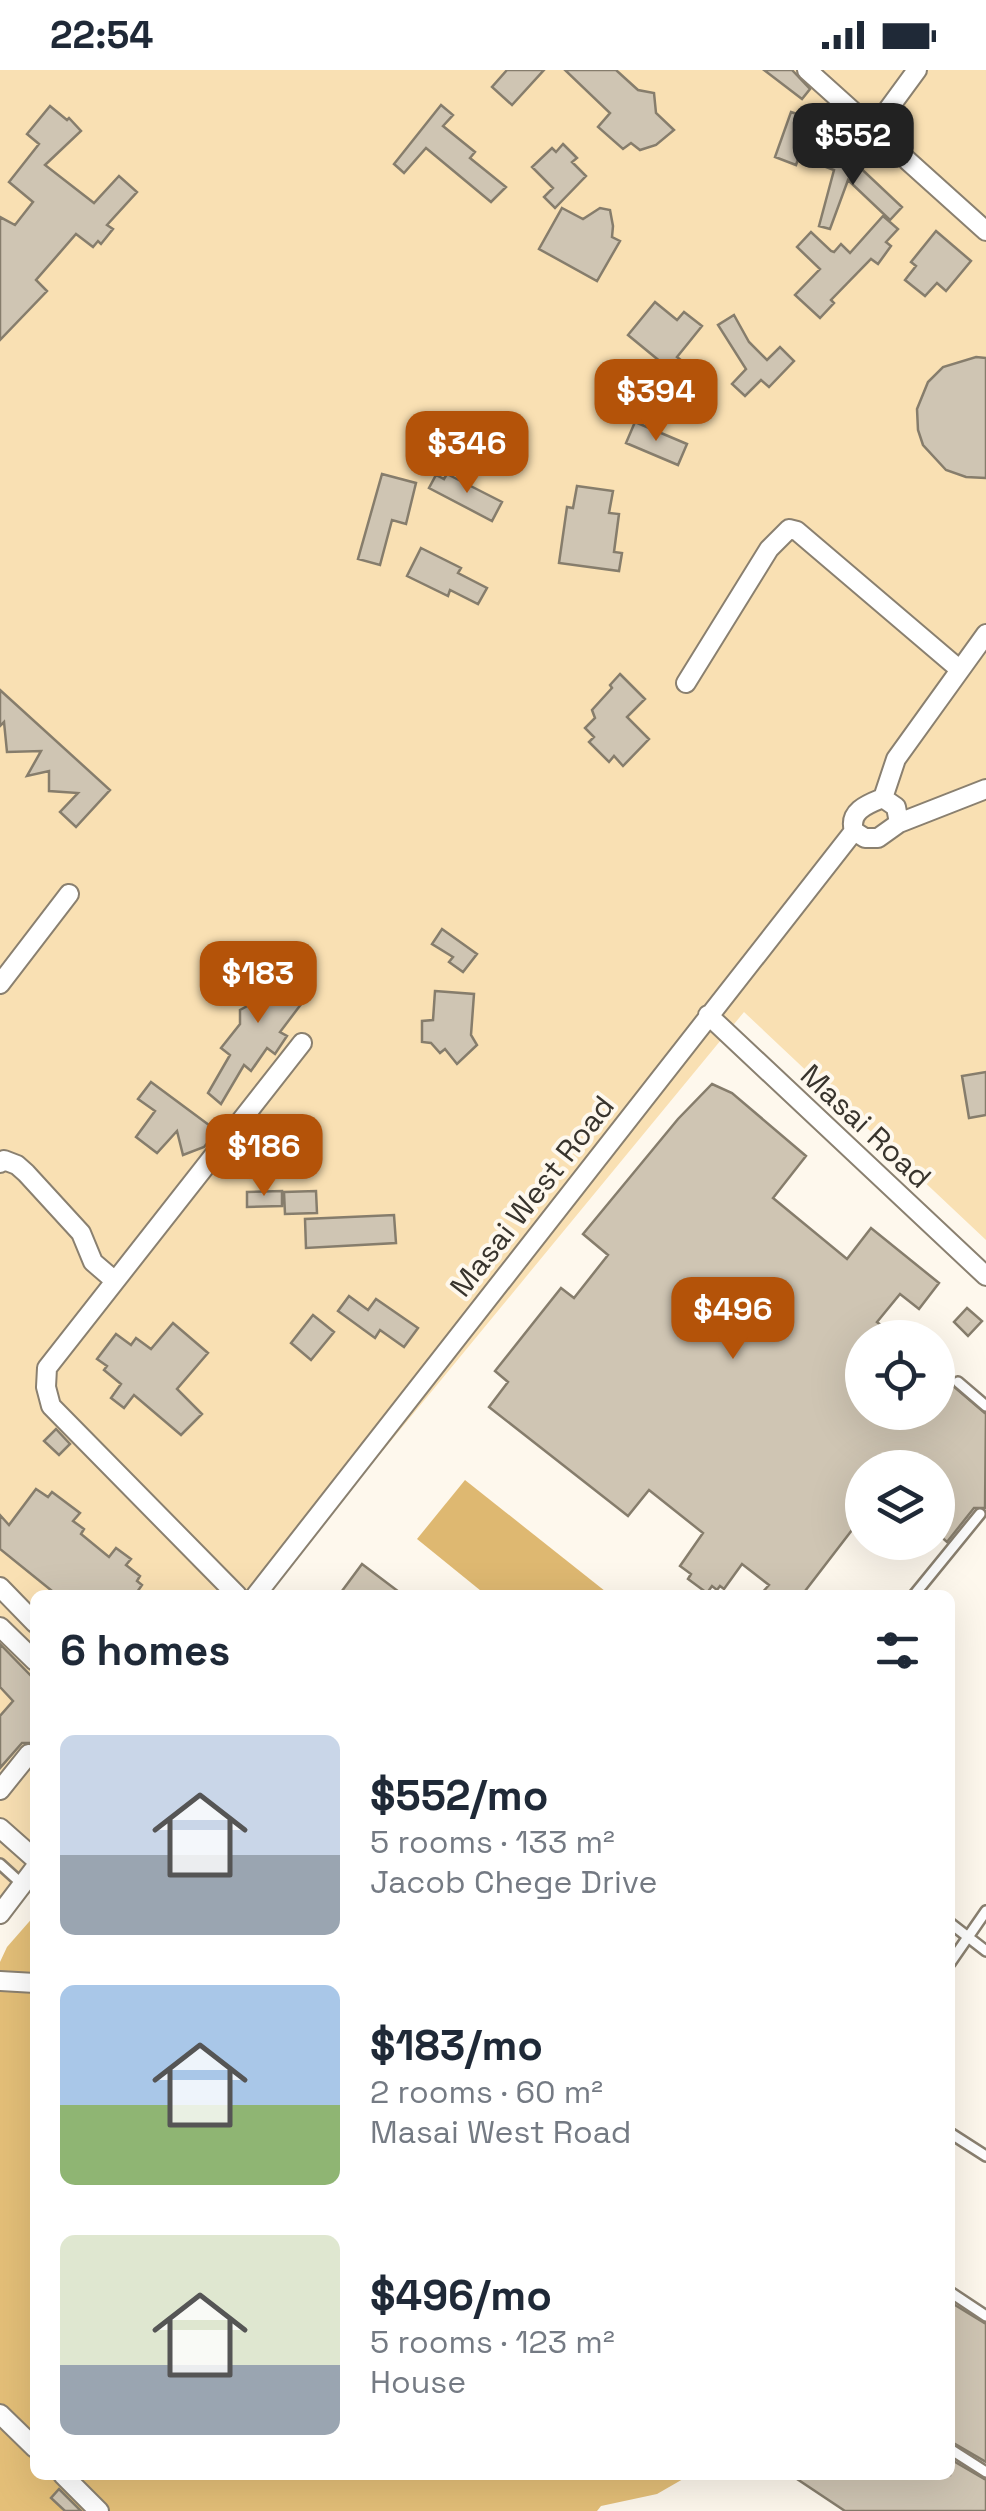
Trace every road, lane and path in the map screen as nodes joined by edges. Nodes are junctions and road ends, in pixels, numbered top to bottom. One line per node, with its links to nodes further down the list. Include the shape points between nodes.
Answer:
1 (807, 70): 3 (street)
2 (918, 70): 3 (street)
3 (874, 130): 4 (street)
4 (986, 232)
5 (986, 634): 6 (street)
6 (959, 669): 7 (street, via 789,529 769,548); 9 (street, via 896,758)
7 (686, 683)
8 (986, 790): 10 (street)
9 (883, 798): 10 (street, via 896,808); 11 (street, via 856,813)
10 (899, 823): 11 (street, via 878,838)
11 (854, 832): 14 (street, Masai West Road)
12 (69, 894): 13 (street)
13 (0, 984)
14 (708, 1015): 17 (street, Masai Road); 24 (street, Masai West Road)
15 (302, 1043): 18 (street)
16 (0, 1163): 18 (street, via 26,1173)
17 (986, 1276)
18 (115, 1281): 23 (street, via 47,1368 51,1406)
19 (958, 1382): 20 (lane)
20 (986, 1406)
21 (980, 1514): 25 (lane)
22 (0, 1588): 26 (street)
23 (232, 1590)
24 (260, 1590)
25 (918, 1590)
26 (30, 1618)
27 (0, 1627): 28 (street)
28 (30, 1657)
29 (30, 1754): 30 (street)
30 (0, 1790)
31 (0, 1828): 32 (street)
32 (30, 1855)
33 (0, 1864): 35 (lane)
34 (30, 1874): 35 (street)
35 (22, 1884): 37 (street)
36 (986, 1911): 39 (lane)
37 (0, 1914)
38 (955, 1927): 39 (lane)
39 (967, 1936): 40 (lane); 41 (lane)
40 (986, 1950)
41 (955, 1955)
42 (0, 1981): 43 (street)
43 (30, 1982)
44 (955, 2135): 45 (lane)
45 (986, 2156)
46 (955, 2295): 47 (lane)
47 (986, 2316)
48 (0, 2414): 49 (street)
49 (30, 2443)
50 (955, 2451): 51 (lane)
51 (986, 2472)
52 (67, 2480): 53 (street)
53 (100, 2511)

